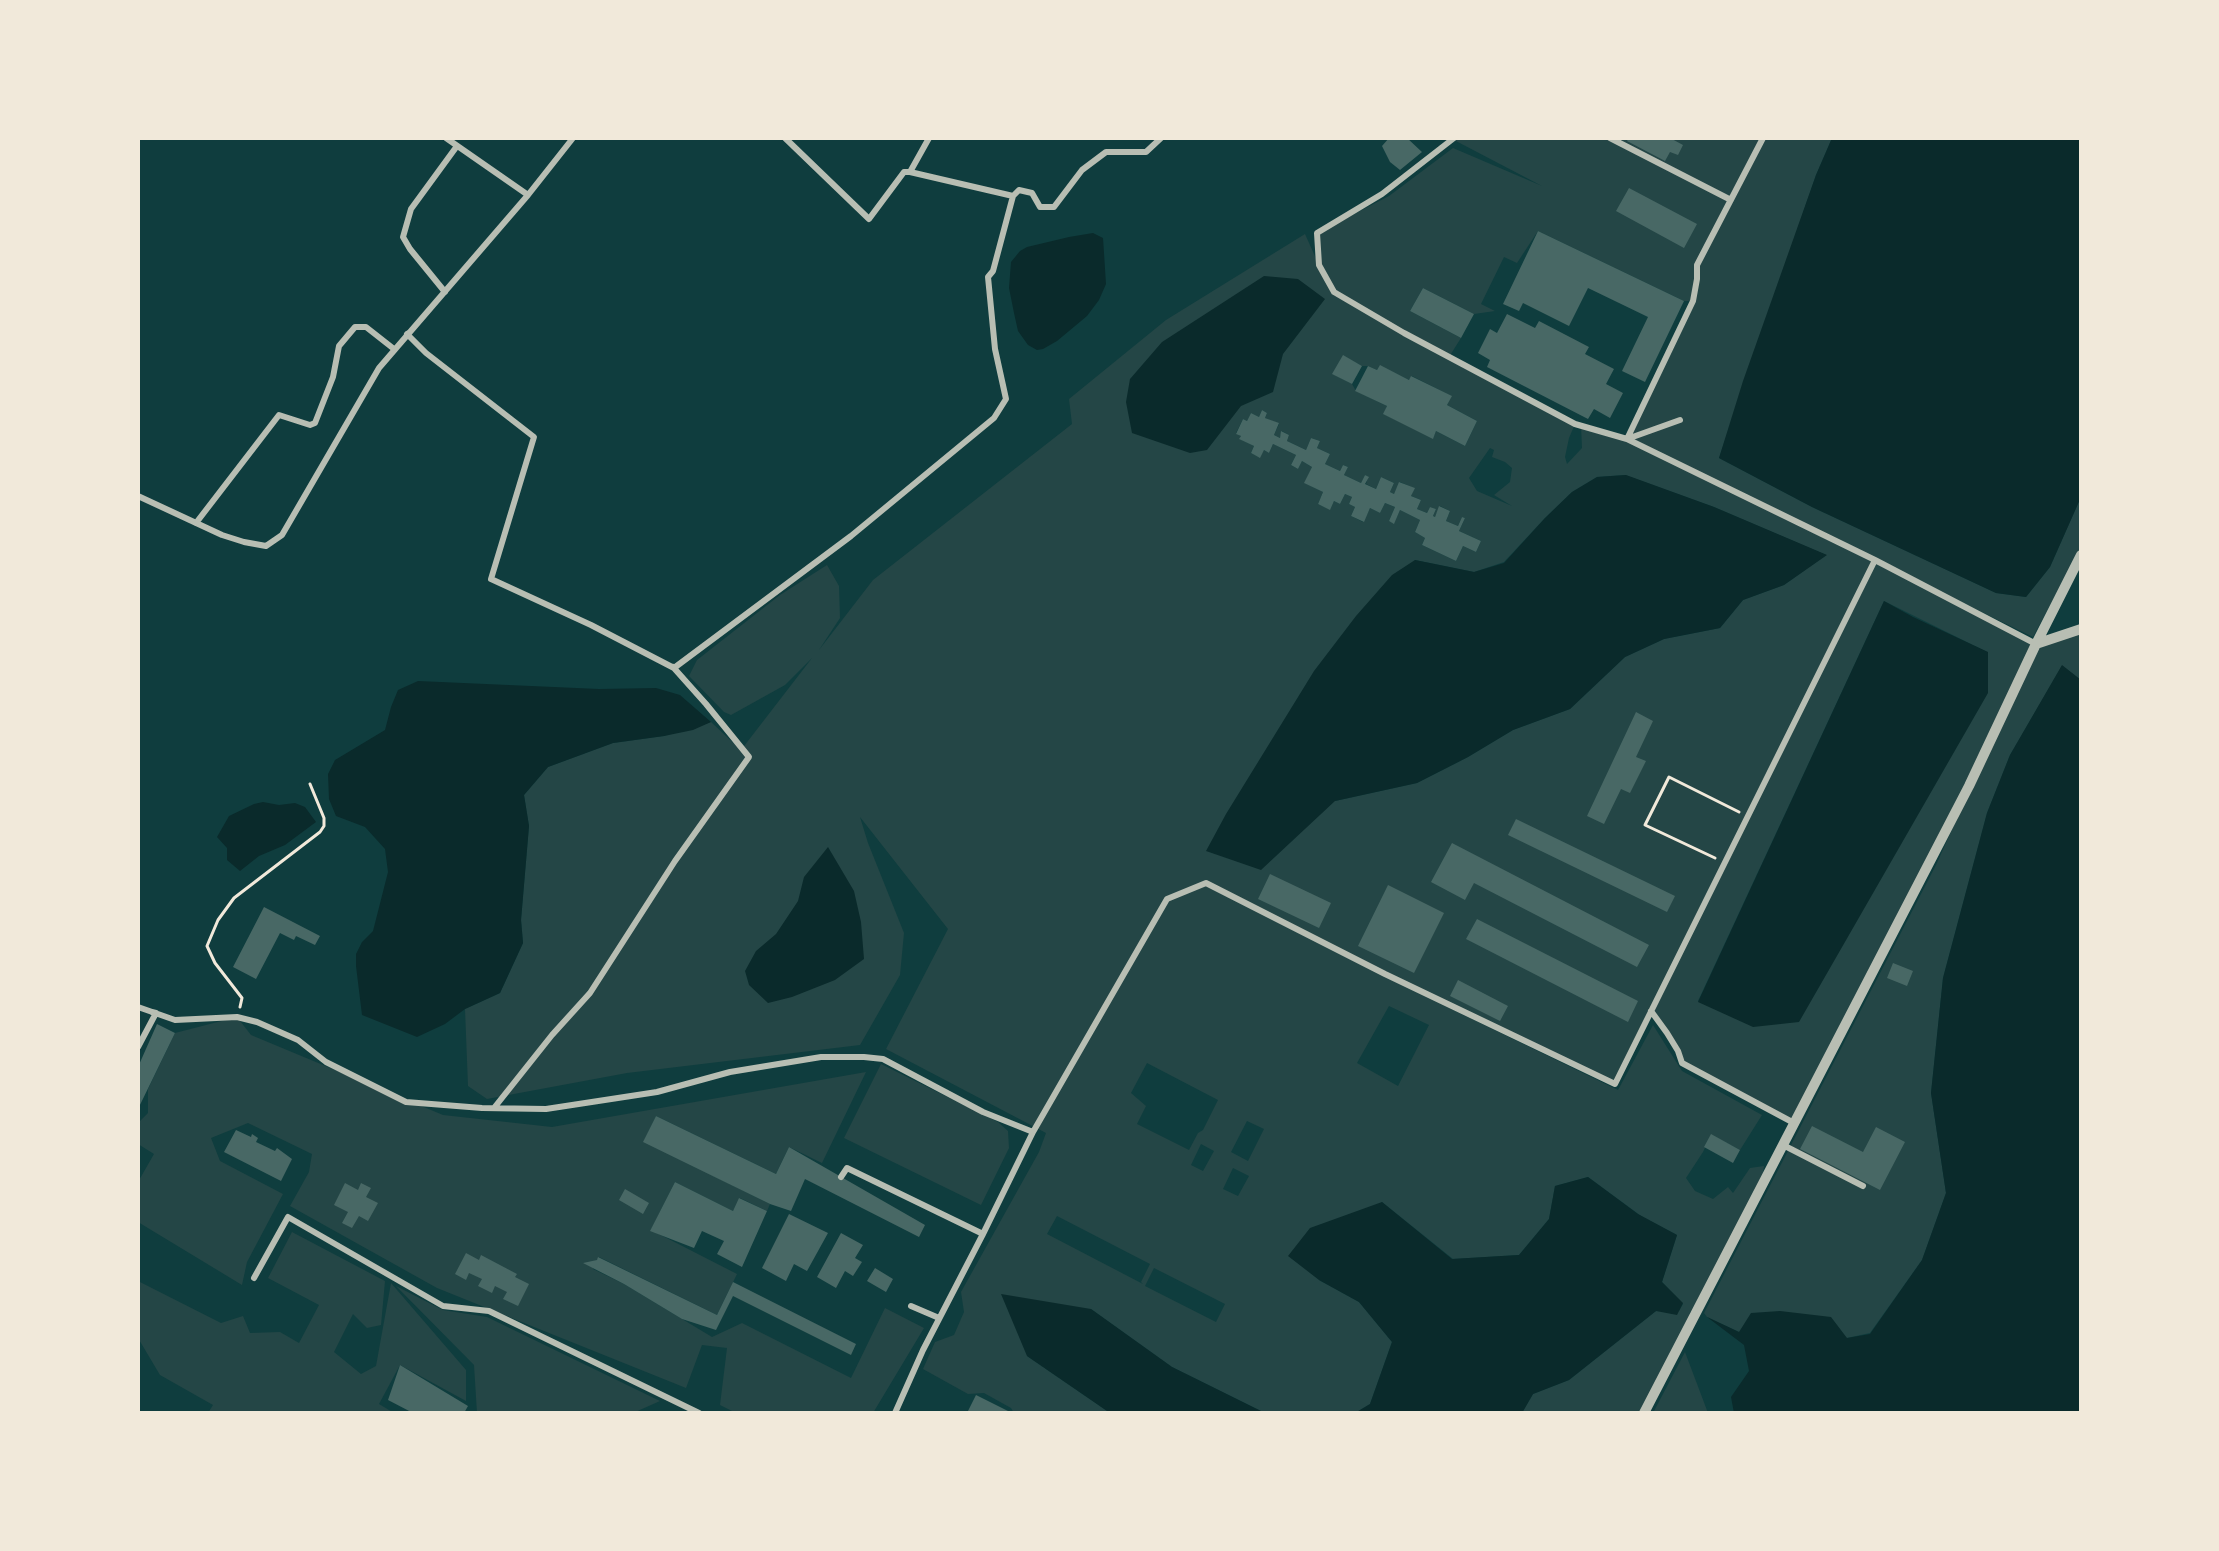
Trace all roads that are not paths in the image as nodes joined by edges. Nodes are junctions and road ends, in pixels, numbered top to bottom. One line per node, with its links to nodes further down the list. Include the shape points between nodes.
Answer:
1 (446, 138): 9 (street)
2 (573, 138): 11 (street)
3 (785, 138): 10 (street, via 868,219 904,172)
4 (928, 138): 10 (street)
5 (1161, 138): 12 (street, via 1146,152 1106,152 1082,170 1054,207 1040,207 1032,193 1019,190)
6 (1454, 138): 18 (street, via 1382,194 1317,233 1319,266 1334,292 1404,333 1575,424)
7 (1610, 138): 13 (street)
8 (1763, 138): 13 (street)
9 (457, 146): 11 (street); 14 (street, via 411,209 403,237)
10 (910, 172): 12 (street)
11 (528, 195): 14 (street)
12 (1013, 196): 25 (street, via 988,278 995,349 1006,399 994,418 851,536)
13 (1731, 200): 18 (street, via 1697,265 1693,301)
14 (445, 292): 15 (street)
15 (407, 334): 16 (street); 25 (street, via 534,436 491,579)
16 (394, 349): 20 (street, via 379,368 282,535 266,546 222,535); 20 (street, via 366,327 355,327 339,346 333,377 315,423 310,425 279,415)
17 (1680, 420): 18 (street)
18 (1627, 439): 22 (street)
19 (138, 496): 20 (street)
20 (196, 523)
21 (2081, 555): 24 (street)
22 (1875, 560): 24 (street); 27 (street)
23 (2081, 629): 24 (street)
24 (2036, 644): 31 (street, via 1968,786)
25 (673, 668): 30 (street, via 748,757 590,993)
26 (138, 1008): 28 (street)
27 (1651, 1011): 31 (street, via 1682,1063); 32 (street, via 1614,1084 1206,884 1167,899)
28 (156, 1013): 29 (street); 30 (street, via 175,1020 237,1017 257,1022 298,1040 326,1062 406,1102)
29 (138, 1047)
30 (494, 1108): 32 (street, via 546,1109 657,1092 730,1072 809,1058 864,1057 883,1059 983,1112)
31 (1794, 1123): 33 (street)
32 (1033, 1131): 36 (street)
33 (1782, 1145): 35 (street); 42 (street)
34 (841, 1177): 36 (street, via 847,1168)
35 (1863, 1186)
36 (983, 1234): 39 (street)
37 (254, 1278): 40 (street, via 288,1217 443,1306 489,1311)
38 (911, 1306): 39 (street)
39 (939, 1318): 41 (street)
40 (699, 1413)
41 (895, 1413)
42 (1644, 1413)

